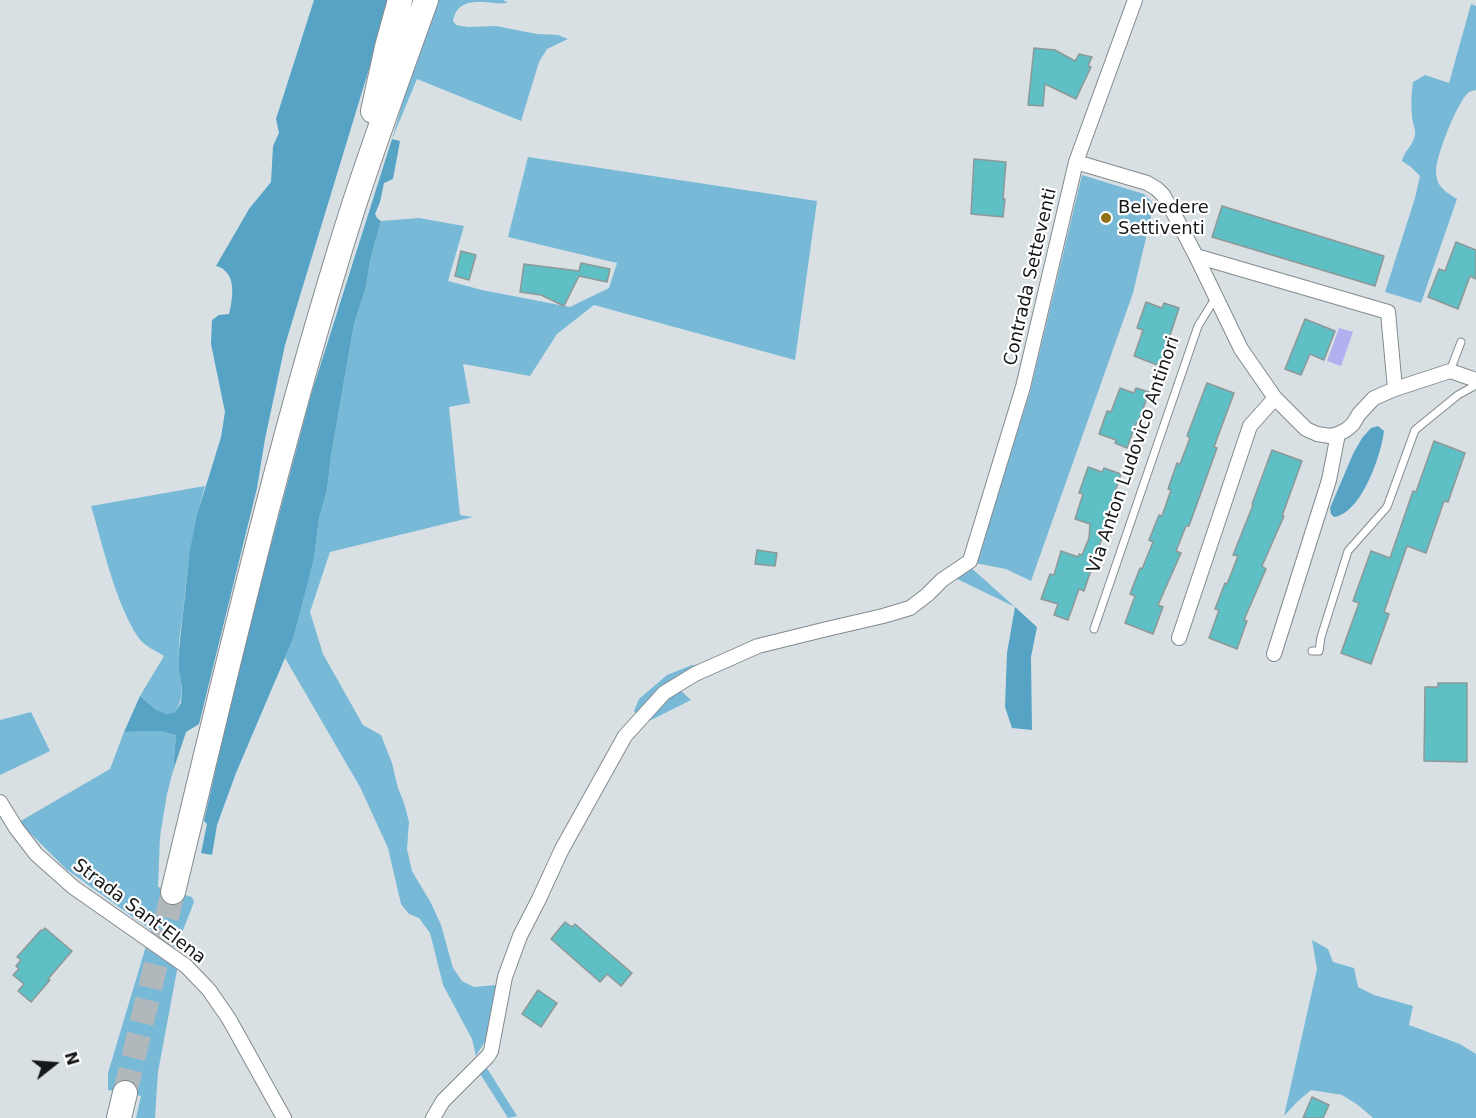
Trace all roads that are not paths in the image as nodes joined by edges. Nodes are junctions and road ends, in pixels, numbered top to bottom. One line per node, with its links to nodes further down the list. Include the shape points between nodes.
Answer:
1 (400, 0): 5 (highway)
2 (426, 0): 5 (highway)
3 (1135, 0): 4 (street, Contrada Setteventi)
4 (1076, 162): 6 (street, via 1157,189); 24 (street, Contrada Setteventi, via 1023,387 970,561 910,608 758,646 664,693 625,736 562,849 505,977 491,1051 443,1101)
5 (352, 212): 20 (highway, via 266,513)
6 (1196, 256): 7 (street); 12 (street, via 1389,312)
7 (1216, 297): 13 (street, via 1240,349); 15 (lane, Via Anton Ludovico Antinori, via 1198,326)
8 (1461, 342): 9 (lane)
9 (1450, 371): 10 (street); 12 (street)
10 (1476, 380)
11 (1476, 385): 17 (lane, via 1415,430 1387,507 1348,551 1319,651)
12 (1395, 389): 14 (street, via 1374,398 1353,424)
13 (1275, 398): 14 (street, via 1306,429 1317,434); 16 (street, via 1250,426)
14 (1338, 434): 18 (street, via 1329,480)
15 (1094, 629)
16 (1179, 638)
17 (1312, 651)
18 (1274, 654)
19 (0, 802): 23 (street, Strada Sant'Elena, via 36,854 73,887 186,966 209,990)
20 (173, 892)
21 (125, 1093): 22 (highway)
22 (119, 1118)
23 (284, 1118)
24 (433, 1118)

